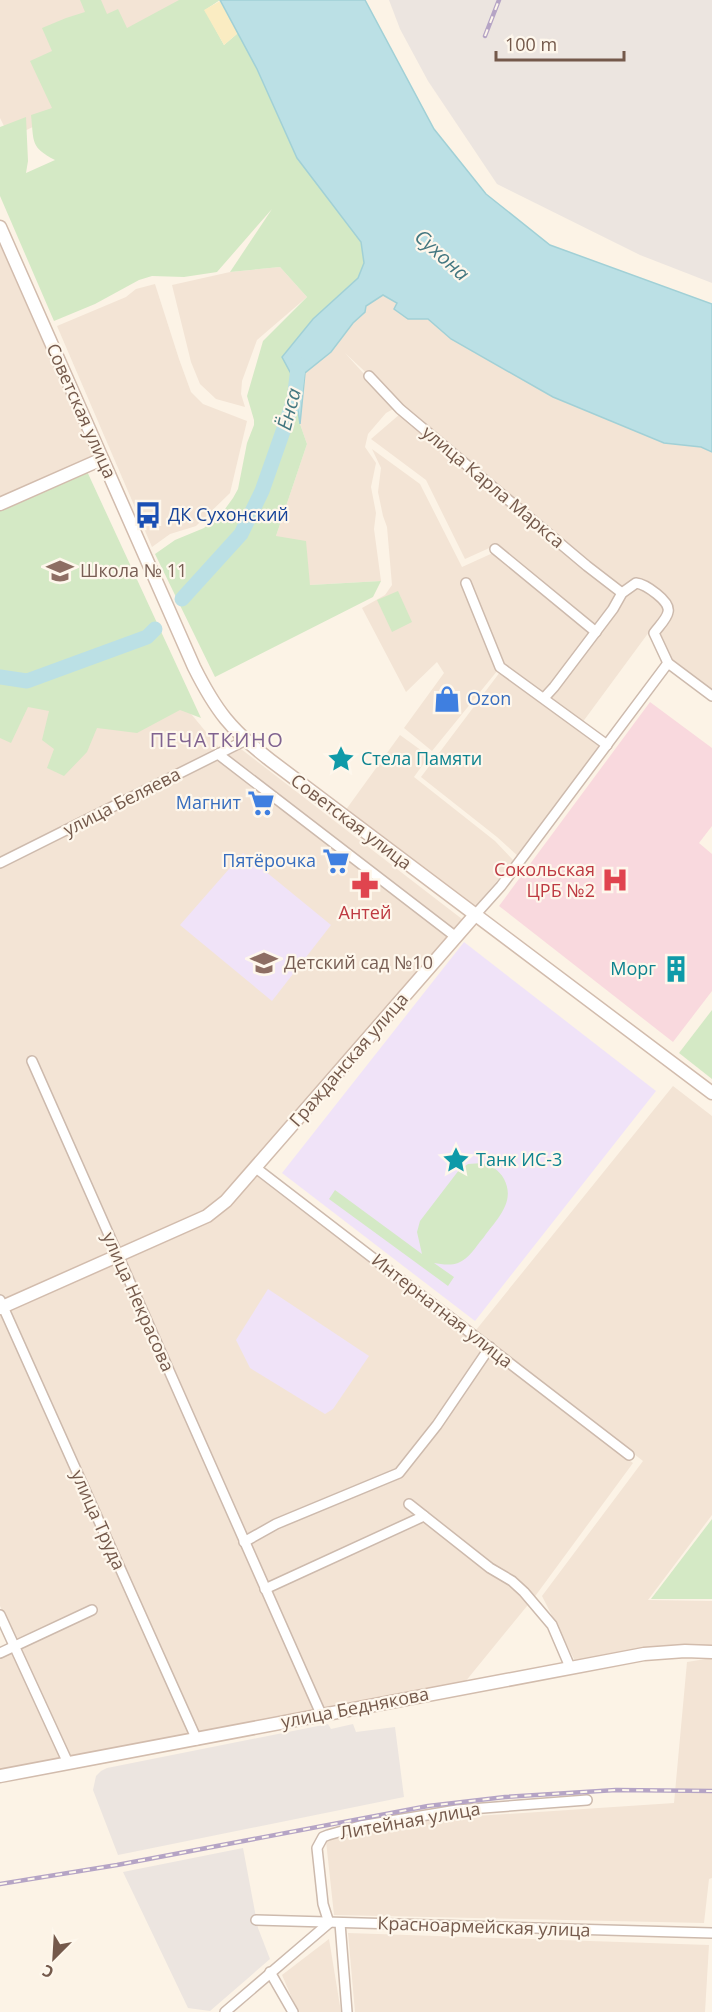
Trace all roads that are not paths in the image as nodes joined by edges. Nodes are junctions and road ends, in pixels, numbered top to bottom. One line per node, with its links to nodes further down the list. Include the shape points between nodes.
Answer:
1 (0, 228): 3 (street, Советская улица)
2 (369, 376): 7 (street, улица Карла Маркса, via 400,409)
3 (102, 459): 4 (street); 12 (street, Советская улица, via 202,683 216,708)
4 (0, 504)
5 (495, 549): 8 (street)
6 (466, 583): 11 (street, via 500,667)
7 (622, 593): 8 (street); 9 (street, via 641,584 667,604 668,614 654,633)
8 (596, 632): 11 (street)
9 (668, 663): 10 (street); 13 (street, Гражданская улица)
10 (712, 696)
11 (544, 698): 13 (street)
12 (244, 741): 14 (street, улица Беляева); 16 (street, Советская улица)
13 (607, 745): 16 (street, Гражданская улица)
14 (218, 754): 15 (street, улица Беляева); 17 (street, Советская улица)
15 (0, 863)
16 (475, 915): 17 (street, Гражданская улица); 19 (street, Советская улица)
17 (456, 937): 20 (street, Гражданская улица)
18 (32, 1061): 21 (street, улица Некрасова)
19 (712, 1093)
20 (256, 1168): 21 (street, Гражданская улица, via 207,1216); 23 (street, Интернатная улица)
21 (118, 1256): 22 (street, Гражданская улица); 27 (street, улица Некрасова)
22 (1, 1305): 36 (street, улица Труда)
23 (490, 1347): 24 (street, Интернатная улица); 27 (street, via 399,1473 276,1524)
24 (628, 1455)
25 (409, 1504): 26 (street)
26 (424, 1516): 28 (street); 34 (street, via 524,1592 552,1625)
27 (244, 1542): 28 (street, улица Некрасова)
28 (265, 1589): 35 (street, улица Некрасова)
29 (92, 1610): 31 (street)
30 (0, 1615): 31 (street)
31 (14, 1647): 33 (street); 37 (street)
32 (712, 1652): 34 (street, улица Беднякова, via 644,1654)
33 (0, 1653)
34 (570, 1667): 35 (street, улица Беднякова)
35 (321, 1714): 36 (street, улица Беднякова)
36 (197, 1740): 37 (street, улица Беднякова)
37 (68, 1763): 38 (street, улица Беднякова)
38 (0, 1776)
39 (587, 1800): 41 (street, Литейная улица, via 457,1810 360,1826 323,1837 317,1848 323,1904)
40 (256, 1920): 41 (street, Красноармейская улица)
41 (334, 1923): 42 (street, Красноармейская улица); 43 (street); 46 (street, Литейная улица)
42 (712, 1934)
43 (270, 1972): 44 (street); 45 (street)
44 (225, 2012)
45 (293, 2012)
46 (347, 2012)

